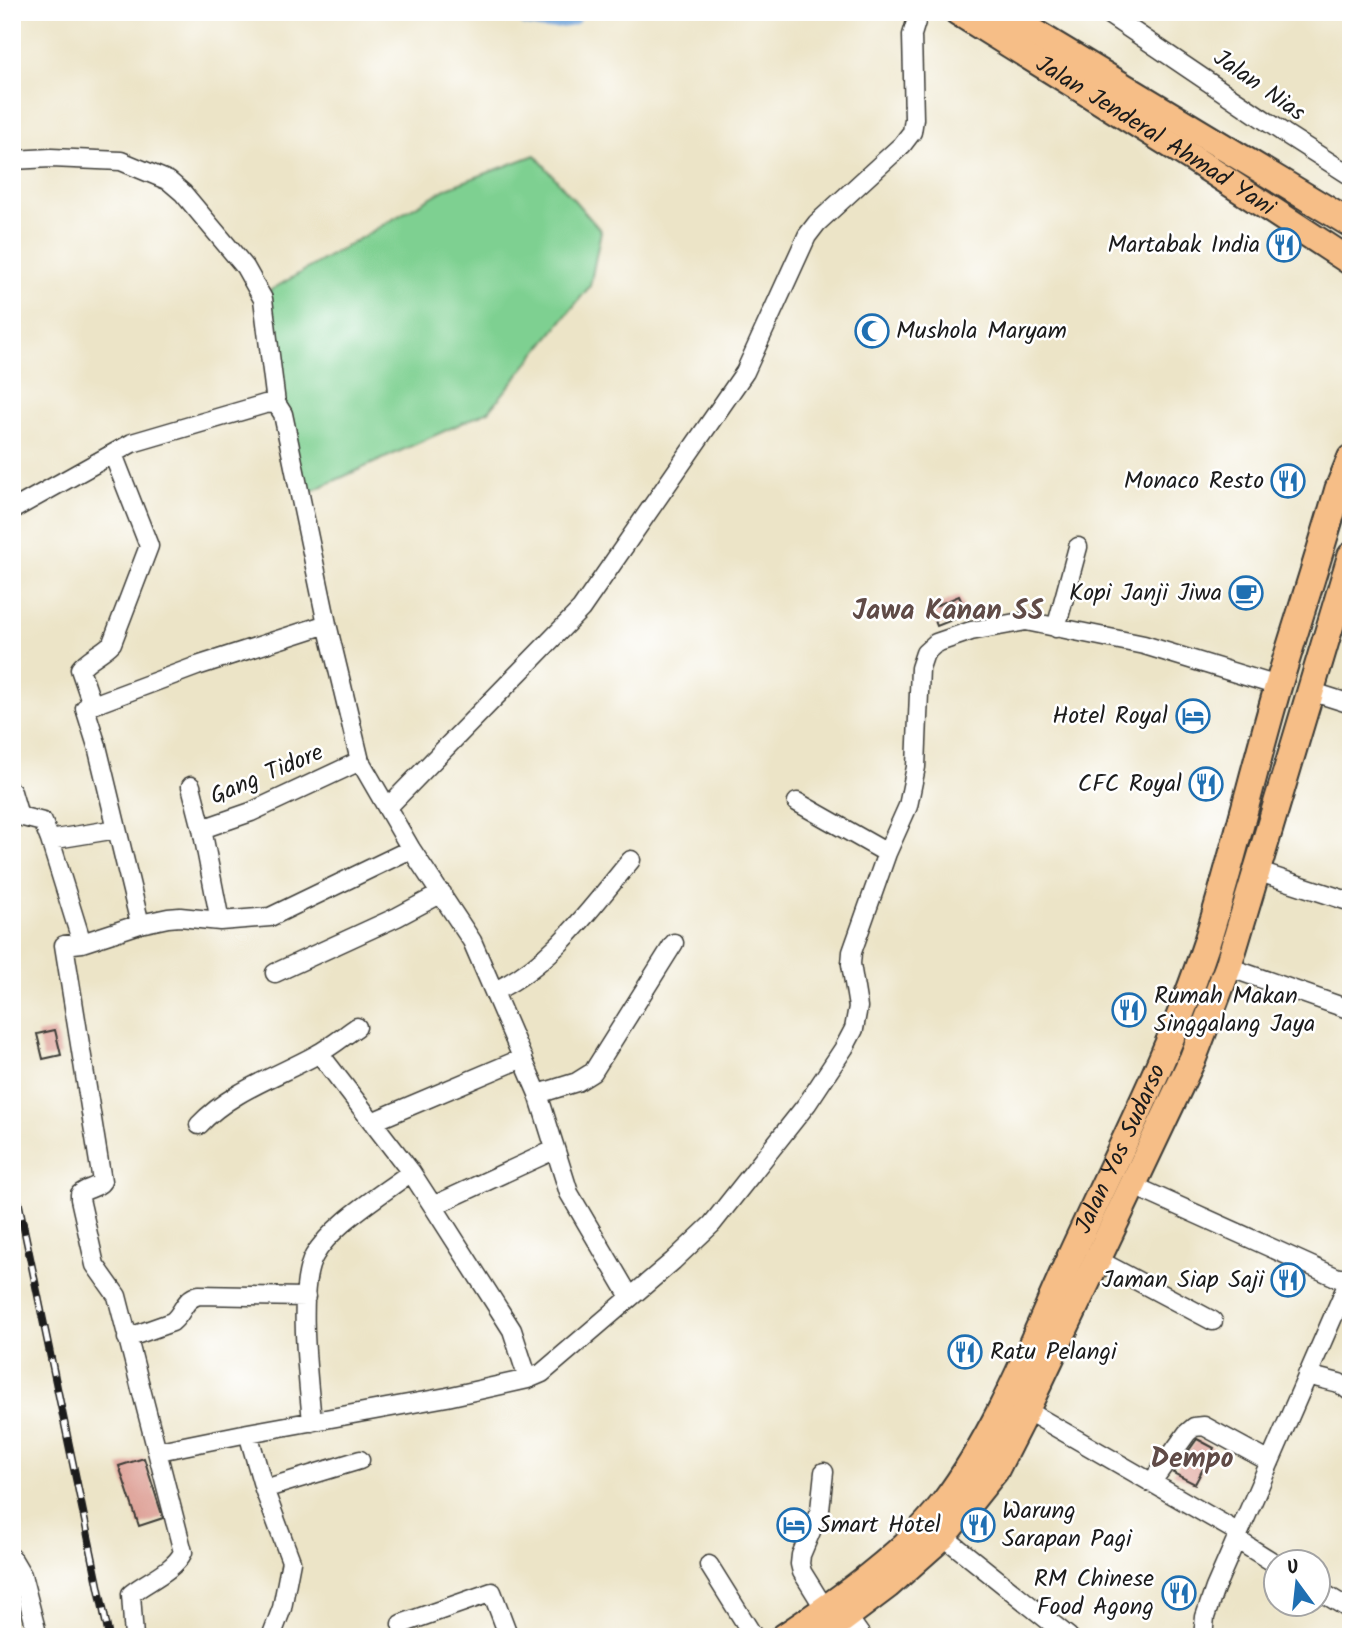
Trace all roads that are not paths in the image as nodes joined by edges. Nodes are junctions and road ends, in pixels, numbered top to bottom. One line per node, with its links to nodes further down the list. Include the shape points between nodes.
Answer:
1 (919, 12): 26 (street, via 912,35 912,132 812,228 745,372 581,609)
2 (958, 12): 8 (highway, Jalan Jenderal Ahmad Yani)
3 (1000, 12): 7 (highway, Jalan Jenderal Ahmad Yani)
4 (1105, 12): 6 (street, Jalan Nias)
5 (12, 160): 9 (street, via 121,162 169,181 183,193 245,267 263,299)
6 (1351, 176)
7 (1351, 224)
8 (1351, 262)
9 (276, 403): 10 (street, via 144,439); 16 (street, via 283,414)
10 (113, 454): 12 (street); 20 (street, via 149,546 112,643 80,669)
11 (1351, 458): 14 (highway, Jalan Yos Sudarso)
12 (12, 510)
13 (1078, 547): 17 (street)
14 (1322, 547): 15 (street); 18 (highway, Jalan Yos Sudarso)
15 (1351, 555): 19 (highway, Jalan Yos Sudarso)
16 (327, 624): 20 (street); 22 (street)
17 (1056, 628): 18 (street, via 1144,645); 31 (street, via 1026,621 971,631 936,643 925,653 920,668 916,767 908,806)
18 (1278, 686): 52 (highway, Jalan Yos Sudarso, via 1206,942 1167,1046)
19 (1310, 691): 21 (street); 33 (highway, Jalan Yos Sudarso)
20 (92, 704): 27 (street, via 84,711)
21 (1351, 704)
22 (360, 761): 26 (street); 28 (street, Gang Tidore, via 251,812)
23 (191, 786): 28 (street)
24 (12, 792): 29 (street, via 19,816 43,822)
25 (797, 802): 31 (street)
26 (388, 807): 30 (street)
27 (117, 828): 29 (street); 37 (street)
28 (202, 829): 36 (street, Gang Tidore)
29 (50, 840): 38 (street)
30 (411, 849): 34 (street); 36 (street, via 283,912)
31 (887, 853): 58 (street, via 852,952 858,1007 844,1048 807,1104 712,1223)
32 (631, 860): 42 (street, via 567,937 521,978)
33 (1256, 871): 35 (street); 40 (highway, Jalan Yos Sudarso)
34 (442, 893): 41 (street); 42 (street, via 472,941)
35 (1351, 902)
36 (220, 921): 37 (street, via 180,917)
37 (140, 924): 38 (street)
38 (82, 943): 60 (street, via 64,945 103,1181 84,1190 80,1199 95,1265 117,1296)
39 (674, 943): 47 (street, via 593,1072)
40 (1228, 967): 43 (street); 53 (highway, Jalan Yos Sudarso, via 1193,1058)
41 (275, 973)
42 (495, 991): 46 (street)
43 (1351, 1010)
44 (357, 1027): 45 (street)
45 (319, 1053): 48 (street); 49 (street, via 238,1094)
46 (523, 1058): 47 (street); 48 (street)
47 (538, 1094): 50 (street)
48 (372, 1122): 51 (street)
49 (199, 1125)
50 (554, 1150): 54 (street); 58 (street, via 569,1193)
51 (411, 1172): 54 (street); 57 (street, via 334,1231 313,1258)
52 (1109, 1172): 53 (highway); 78 (highway, Jalan Yos Sudarso, via 1006,1399 972,1460 942,1505)
53 (1134, 1186): 55 (highway, Jalan Yos Sudarso); 56 (street, via 1338,1278)
54 (433, 1206): 62 (street, via 512,1330)
55 (1098, 1260): 59 (street); 64 (highway, Jalan Yos Sudarso)
56 (1350, 1278): 61 (street)
57 (306, 1297): 60 (street, via 199,1294 186,1301 172,1322); 65 (street, via 304,1332)
58 (629, 1297): 62 (street, via 542,1373)
59 (1213, 1321)
60 (127, 1338): 67 (street)
61 (1307, 1375): 63 (street, via 1339,1383); 69 (street)
62 (528, 1379): 65 (street)
63 (1351, 1392)
64 (1026, 1410): 71 (street); 73 (highway, Jalan Yos Sudarso, via 995,1471)
65 (312, 1422): 66 (street)
66 (248, 1433): 67 (street); 72 (street)
67 (159, 1451): 84 (street, via 183,1552 173,1566 131,1594)
68 (360, 1461): 72 (street)
69 (1270, 1462): 71 (street, via 1205,1426 1194,1427); 74 (street)
70 (824, 1472): 81 (street, via 820,1510 800,1564)
71 (1152, 1483): 74 (street)
72 (264, 1489): 85 (street, via 291,1561)
73 (943, 1536): 78 (highway, Jalan Yos Sudarso); 90 (street)
74 (1238, 1536): 75 (street); 91 (street, via 1205,1617)
75 (1262, 1554)
76 (12, 1558): 83 (street, via 22,1575)
77 (709, 1565): 87 (street)
78 (881, 1578): 81 (highway, Jalan Yos Sudarso)
79 (1332, 1598): 80 (street)
80 (1351, 1610)
81 (845, 1621): 88 (highway, Jalan Yos Sudarso); 89 (highway, Jalan Yos Sudarso)
82 (401, 1624): 86 (street, via 492,1592)
83 (38, 1637)
84 (134, 1637)
85 (271, 1637)
86 (509, 1637)
87 (754, 1637)
88 (784, 1637)
89 (819, 1637)
90 (1069, 1637)
91 (1203, 1637)

